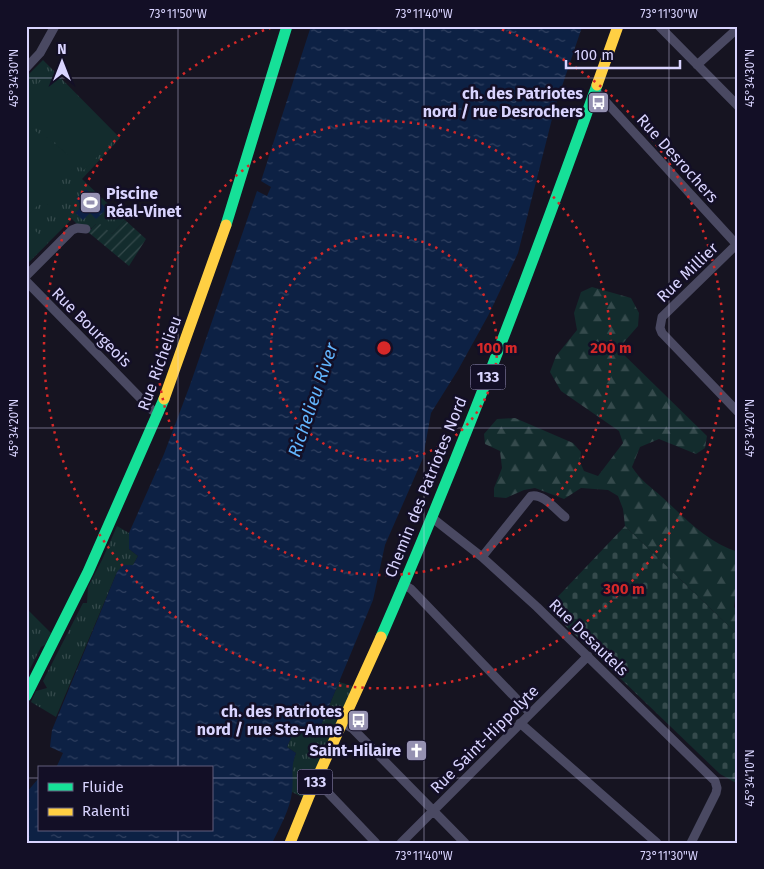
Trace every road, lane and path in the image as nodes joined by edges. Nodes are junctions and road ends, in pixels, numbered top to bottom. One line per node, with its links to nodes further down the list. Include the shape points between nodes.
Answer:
1 (55, 26): 7 (street, via 40,53)
2 (287, 26): 15 (main road, Rue Richelieu, via 241,179)
3 (618, 26): 8 (main road, Chemin des Patriotes Nord / 133)
4 (659, 26): 6 (street)
5 (738, 28): 6 (street)
6 (697, 65): 9 (street)
7 (26, 68)
8 (595, 90): 11 (street, Rue Desrochers); 16 (main road, Chemin des Patriotes Nord / 133, via 493,366)
9 (738, 106)
10 (86, 229): 12 (street, via 72,230)
11 (737, 246): 14 (street, Rue Millier, via 662,316 660,328)
12 (26, 276)
13 (26, 282): 15 (street, Rue Bourgeois, via 152,410)
14 (738, 412)
15 (159, 413): 21 (main road, Rue Richelieu, via 88,572)
16 (431, 517): 18 (street, Rue Desautels); 19 (main road, Chemin des Patriotes Nord / 133)
17 (565, 518): 18 (street, via 541,497 531,496)
18 (482, 557): 20 (street, Rue Desautels)
19 (403, 584): 22 (street); 23 (main road, Chemin des Patriotes Nord / 133)
20 (588, 656): 22 (street, Rue Saint-Hippolyte); 32 (street, Rue Desautels, via 713,780 717,788 714,797)
21 (26, 696)
22 (530, 713): 24 (street, Rue Saint-Hippolyte)
23 (343, 723): 25 (main road, Chemin des Patriotes Nord / 133); 26 (street, via 353,728)
24 (520, 723): 26 (street, Rue Saint-Hippolyte); 31 (street)
25 (316, 780): 27 (main road, Chemin des Patriotes Nord / 133); 28 (street)
26 (433, 810): 29 (street, Rue Saint-Hippolyte); 30 (street)
27 (290, 843)
28 (376, 843)
29 (401, 843)
30 (465, 843)
31 (657, 843)
32 (691, 843)

